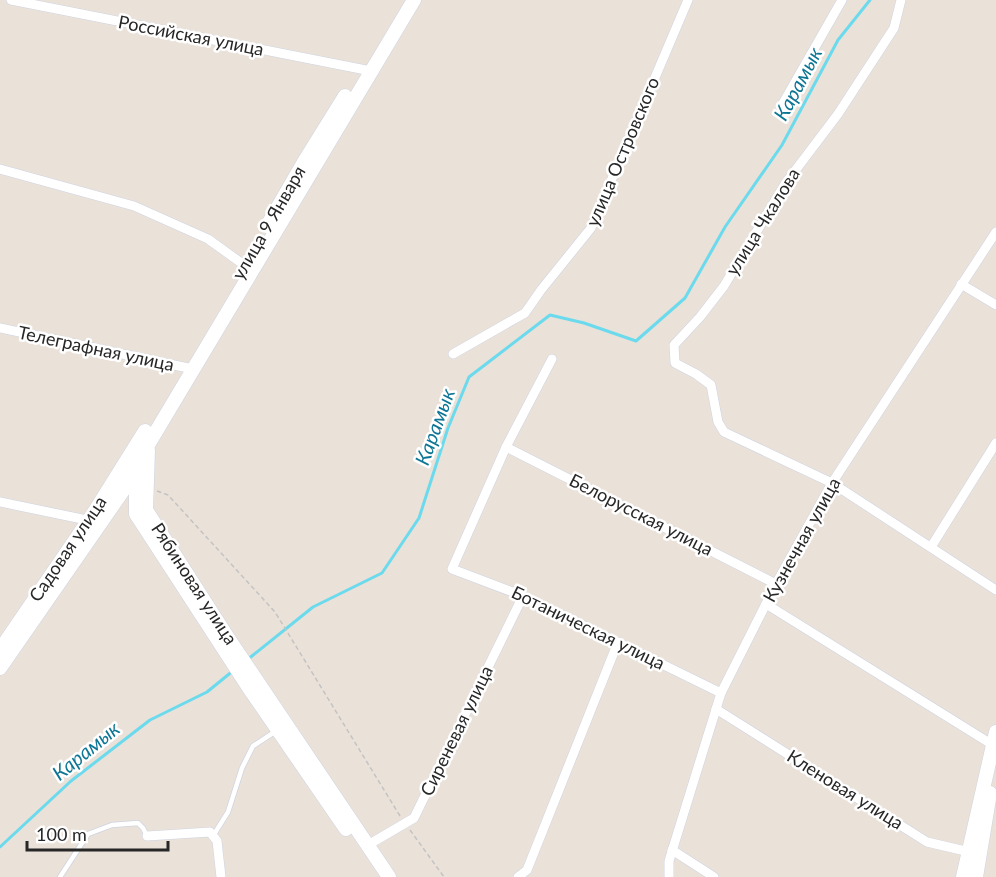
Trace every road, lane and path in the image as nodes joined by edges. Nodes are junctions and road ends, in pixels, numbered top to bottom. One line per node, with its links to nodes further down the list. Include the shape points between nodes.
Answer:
1 (11, 0): 7 (street, Российская улица)
2 (404, 0): 7 (main road, улица 9 Января)
3 (414, 0): 7 (main road, улица 9 Января)
4 (688, 0): 15 (street, улица Островского, via 591,228 525,313)
5 (842, 0): 8 (street)
6 (901, 0): 22 (street, улица Чкалова, via 894,28 838,114 785,184 724,286 674,345 675,363 711,385 718,422 724,432)
7 (366, 70): 11 (main road, улица 9 Января)
8 (782, 105)
9 (0, 169): 11 (street, via 134,206 207,239)
10 (996, 232): 12 (street, Кузнечная улица)
11 (248, 268): 17 (main road, улица 9 Января)
12 (961, 285): 13 (street); 22 (street, Кузнечная улица)
13 (996, 305)
14 (0, 328): 17 (street, Телеграфная улица)
15 (453, 354)
16 (552, 358): 20 (street)
17 (188, 368): 19 (main road, улица 9 Января)
18 (996, 443): 26 (street)
19 (142, 446): 21 (main road); 23 (main road, Рябиновая улица); 25 (main road, Садовая улица)
20 (506, 447): 27 (street, Белорусская улица); 29 (street, Ботаническая улица, via 452,569)
21 (135, 468): 25 (main road, via 129,482); 31 (main road, via 136,514)
22 (832, 483): 26 (street); 27 (street, Кузнечная улица)
23 (147, 488): 31 (main road, Рябиновая улица, via 146,510); 40 (path, via 168,495 275,612)
24 (0, 502): 25 (street)
25 (94, 521): 33 (main road, Садовая улица); 34 (main road, Садовая улица)
26 (931, 547): 28 (street)
27 (776, 584): 30 (street, Кузнечная улица)
28 (996, 590)
29 (523, 596): 32 (street, Ботаническая улица); 40 (street, Сиреневая улица, via 414,818)
30 (766, 604): 35 (street, Кузнечная улица); 38 (street)
31 (224, 641): 37 (main road, Рябиновая улица)
32 (618, 642): 35 (street, Ботаническая улица); 51 (street, via 531,862)
33 (0, 650)
34 (0, 667)
35 (722, 693): 36 (street, Кузнечная улица)
36 (716, 709): 44 (street, Кузнечная улица); 45 (street, Кленовая улица, via 927,842)
37 (282, 727): 41 (lane, via 253,746 228,812); 43 (main road); 48 (main road)
38 (995, 742): 45 (main road)
39 (996, 766): 45 (main road)
40 (405, 824): 43 (street, Сиреневая улица); 50 (path)
41 (212, 834): 42 (street); 47 (street, via 217,841)
42 (147, 836): 46 (lane, via 138,823 112,825 88,834)
43 (368, 845): 49 (main road)
44 (672, 850): 52 (street, Кузнечная улица); 53 (street)
45 (974, 853): 54 (main road); 55 (main road)
46 (60, 877)
47 (220, 877)
48 (379, 877)
49 (389, 877)
50 (444, 877)
51 (518, 877)
52 (669, 877)
53 (714, 877)
54 (963, 877)
55 (976, 877)

